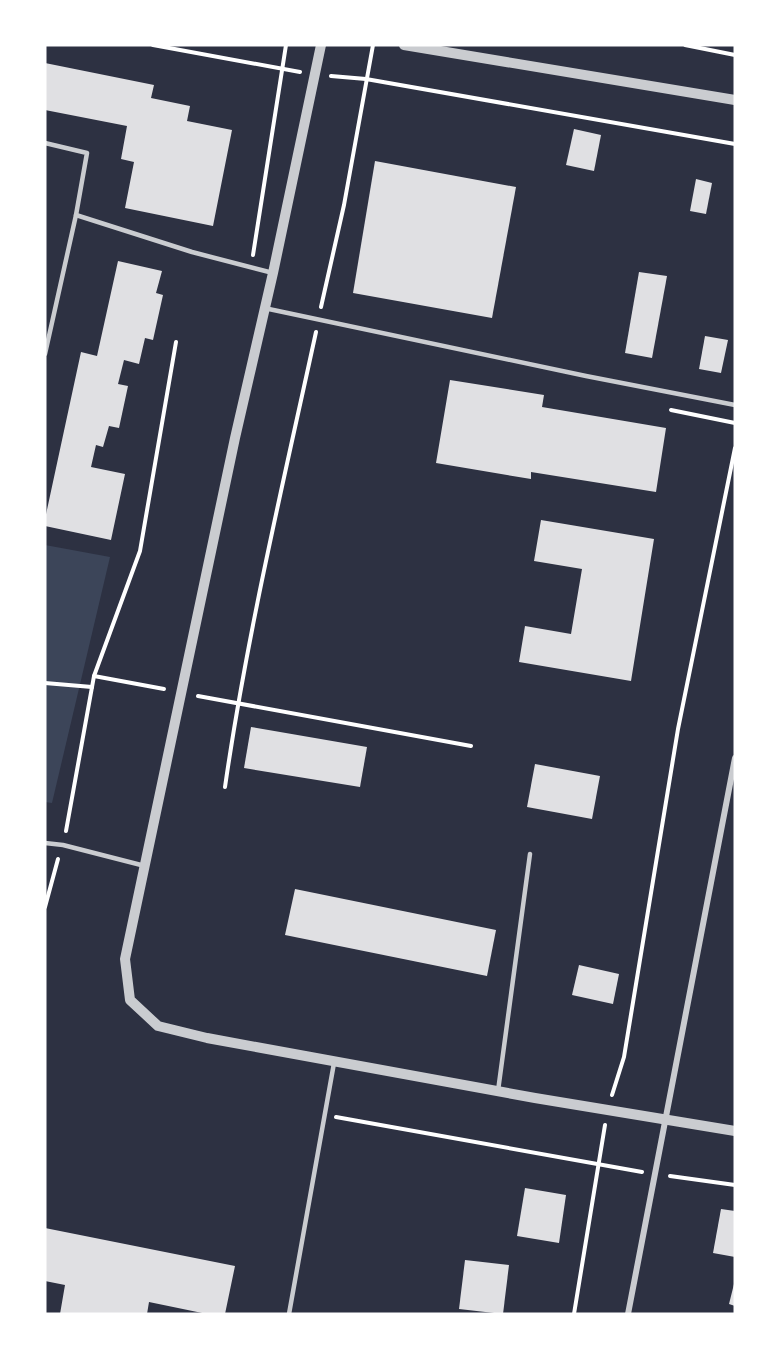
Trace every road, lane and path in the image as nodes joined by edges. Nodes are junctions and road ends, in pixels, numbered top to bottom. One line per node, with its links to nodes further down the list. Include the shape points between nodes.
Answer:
1 (153, 45): 8 (path)
2 (286, 45): 8 (path)
3 (321, 45): 9 (street)
4 (373, 45): 10 (path)
5 (404, 45): 11 (street)
6 (685, 45): 7 (path)
7 (735, 55)
8 (281, 69): 9 (path); 15 (path)
9 (315, 75): 10 (path); 16 (street)
10 (366, 79): 13 (path); 18 (path, via 344,205)
11 (735, 100)
12 (45, 143): 14 (lane, via 87,153)
13 (735, 144)
14 (76, 215): 15 (lane); 20 (lane)
15 (251, 268): 16 (lane)
16 (273, 273): 17 (street)
17 (264, 308): 18 (lane); 26 (street)
18 (318, 320): 21 (lane); 27 (path)
19 (176, 342): 23 (path, via 140,551)
20 (45, 354)
21 (735, 405)
22 (735, 448): 40 (path, via 678,729 624,1057)
23 (94, 676): 25 (path); 26 (path)
24 (45, 683): 25 (path)
25 (92, 687): 32 (path)
26 (181, 693): 27 (path); 35 (street)
27 (237, 704): 28 (path); 30 (path)
28 (471, 746)
29 (735, 758): 42 (street)
30 (225, 788)
31 (45, 843): 32 (lane)
32 (63, 845): 35 (lane); 36 (path)
33 (530, 854): 39 (lane)
34 (50, 861): 36 (path)
35 (145, 866): 38 (street, via 125,959 129,1000 158,1026)
36 (54, 871): 37 (path)
37 (45, 907)
38 (334, 1060): 39 (street); 41 (lane)
39 (498, 1090): 40 (street)
40 (607, 1110): 42 (street); 44 (path)
41 (325, 1115): 44 (path); 45 (lane)
42 (665, 1120): 43 (street); 47 (street)
43 (735, 1131)
44 (600, 1166): 46 (path)
45 (289, 1314)
46 (574, 1314)
47 (628, 1314)

